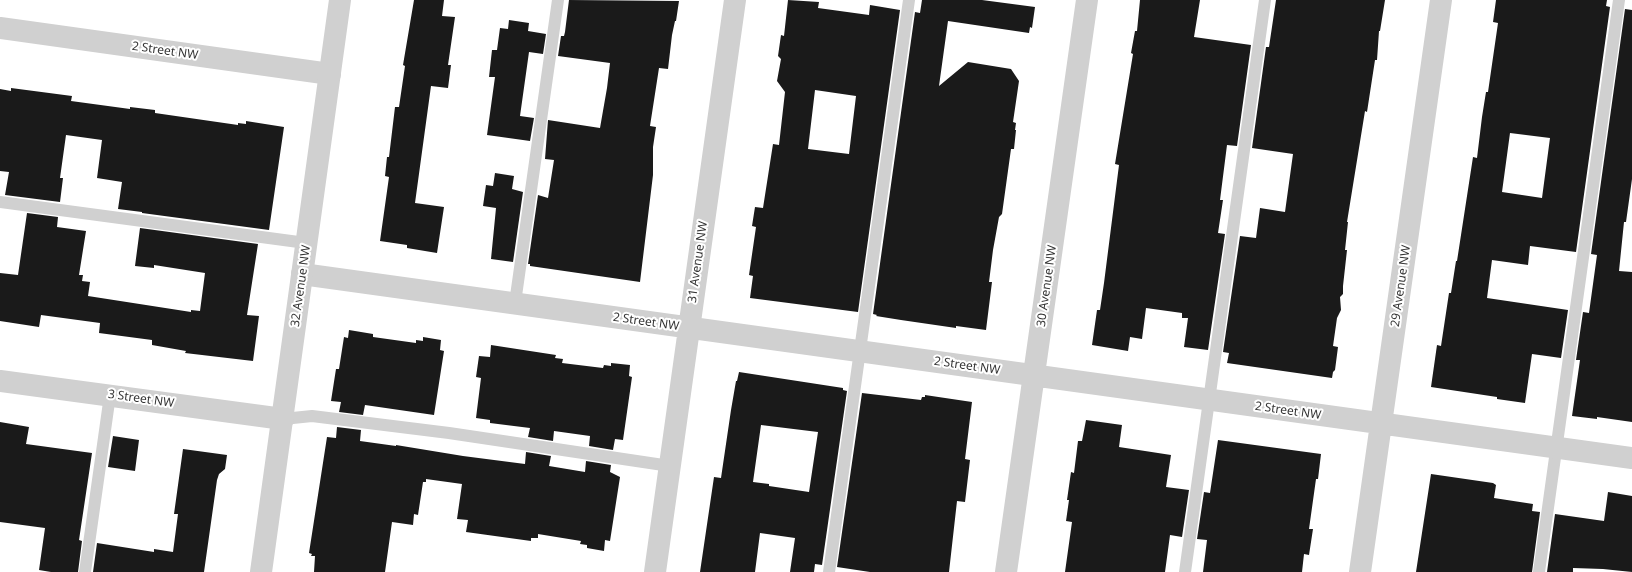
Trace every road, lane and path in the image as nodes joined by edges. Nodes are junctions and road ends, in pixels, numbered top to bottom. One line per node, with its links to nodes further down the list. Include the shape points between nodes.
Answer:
1 (340, 0): 10 (street, 32 Avenue NW)
2 (558, 0): 14 (lane)
3 (734, 0): 15 (street, 31 Avenue NW)
4 (910, 0): 16 (lane)
5 (1086, 0): 17 (street, 30 Avenue NW)
6 (1265, 0): 20 (lane)
7 (1441, 0): 22 (street, 29 Avenue NW)
8 (1619, 0): 23 (lane)
9 (0, 28): 10 (street, 2 Street NW)
10 (330, 74): 12 (street, 32 Avenue NW)
11 (0, 202): 12 (lane)
12 (306, 243): 13 (street, 32 Avenue NW)
13 (302, 274): 14 (street, 2 Street NW); 21 (street, 32 Avenue NW)
14 (515, 303): 15 (street, 2 Street NW)
15 (688, 328): 16 (street, 2 Street NW); 25 (street, 31 Avenue NW)
16 (860, 351): 17 (street, 2 Street NW); 29 (lane)
17 (1034, 375): 20 (street, 2 Street NW); 30 (street, 30 Avenue NW)
18 (0, 381): 19 (street, 3 Street NW)
19 (110, 395): 21 (street, 3 Street NW); 26 (lane)
20 (1210, 400): 22 (street, 2 Street NW); 31 (lane)
21 (283, 418): 25 (lane, via 312,416 442,432); 27 (street, 32 Avenue NW)
22 (1381, 424): 23 (street, 2 Street NW); 32 (street, 29 Avenue NW)
23 (1556, 448): 24 (street, 2 Street NW); 33 (lane)
24 (1632, 458)
25 (670, 466): 28 (street, 31 Avenue NW)
26 (85, 572)
27 (261, 572)
28 (654, 572)
29 (829, 572)
30 (1006, 572)
31 (1185, 572)
32 (1360, 572)
33 (1539, 572)

